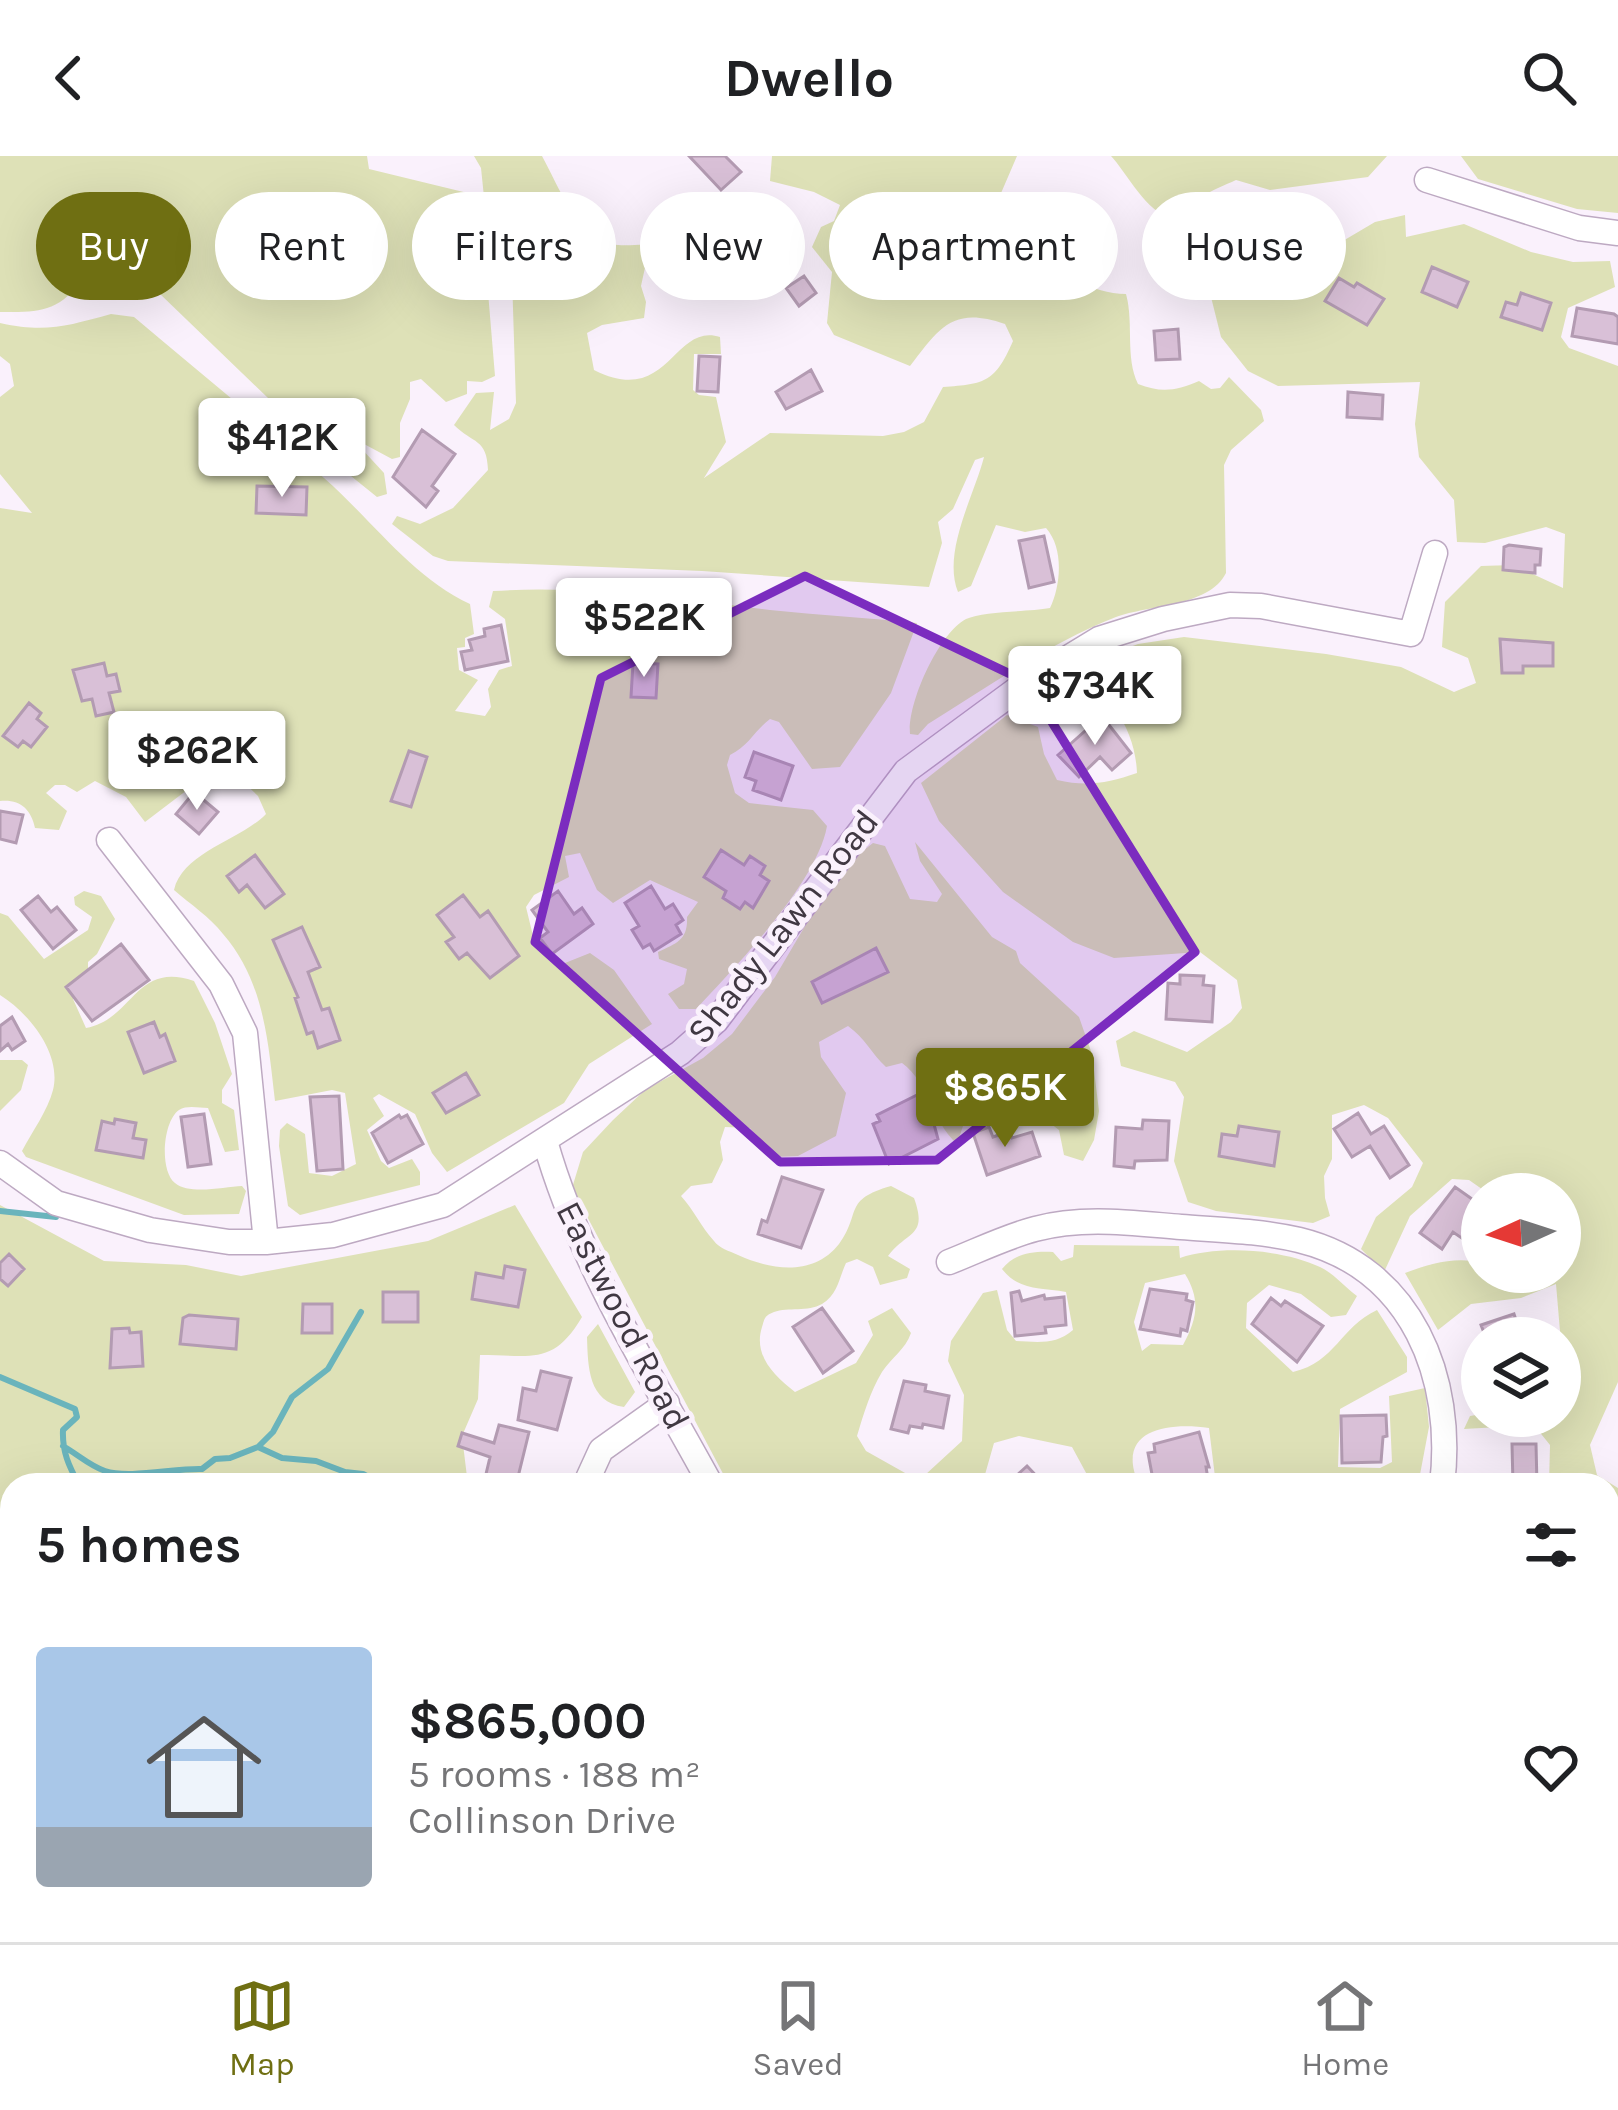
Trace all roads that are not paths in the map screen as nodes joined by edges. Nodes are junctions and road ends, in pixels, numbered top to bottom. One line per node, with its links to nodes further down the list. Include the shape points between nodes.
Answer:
1 (1427, 179): 2 (street)
2 (1618, 233)
3 (1435, 553): 5 (street, Shady Lawn Road, via 1411,634 1227,605 1099,639 1020,687 906,771 716,1021)
4 (109, 840): 7 (street, via 221,984 245,1033)
5 (545, 1141): 7 (street, Shady Lawn Road, via 443,1205); 9 (street, Eastwood Road, via 564,1199)
6 (0, 1163): 7 (street, Shady Lawn Road, via 56,1203 189,1238)
7 (266, 1242)
8 (949, 1262): 12 (street, via 1034,1229 1082,1221 1303,1240 1348,1261 1413,1321 1445,1417)
9 (667, 1403): 10 (street, via 601,1450); 11 (street, Eastwood Road)
10 (590, 1473)
11 (705, 1473)
12 (1443, 1473)

